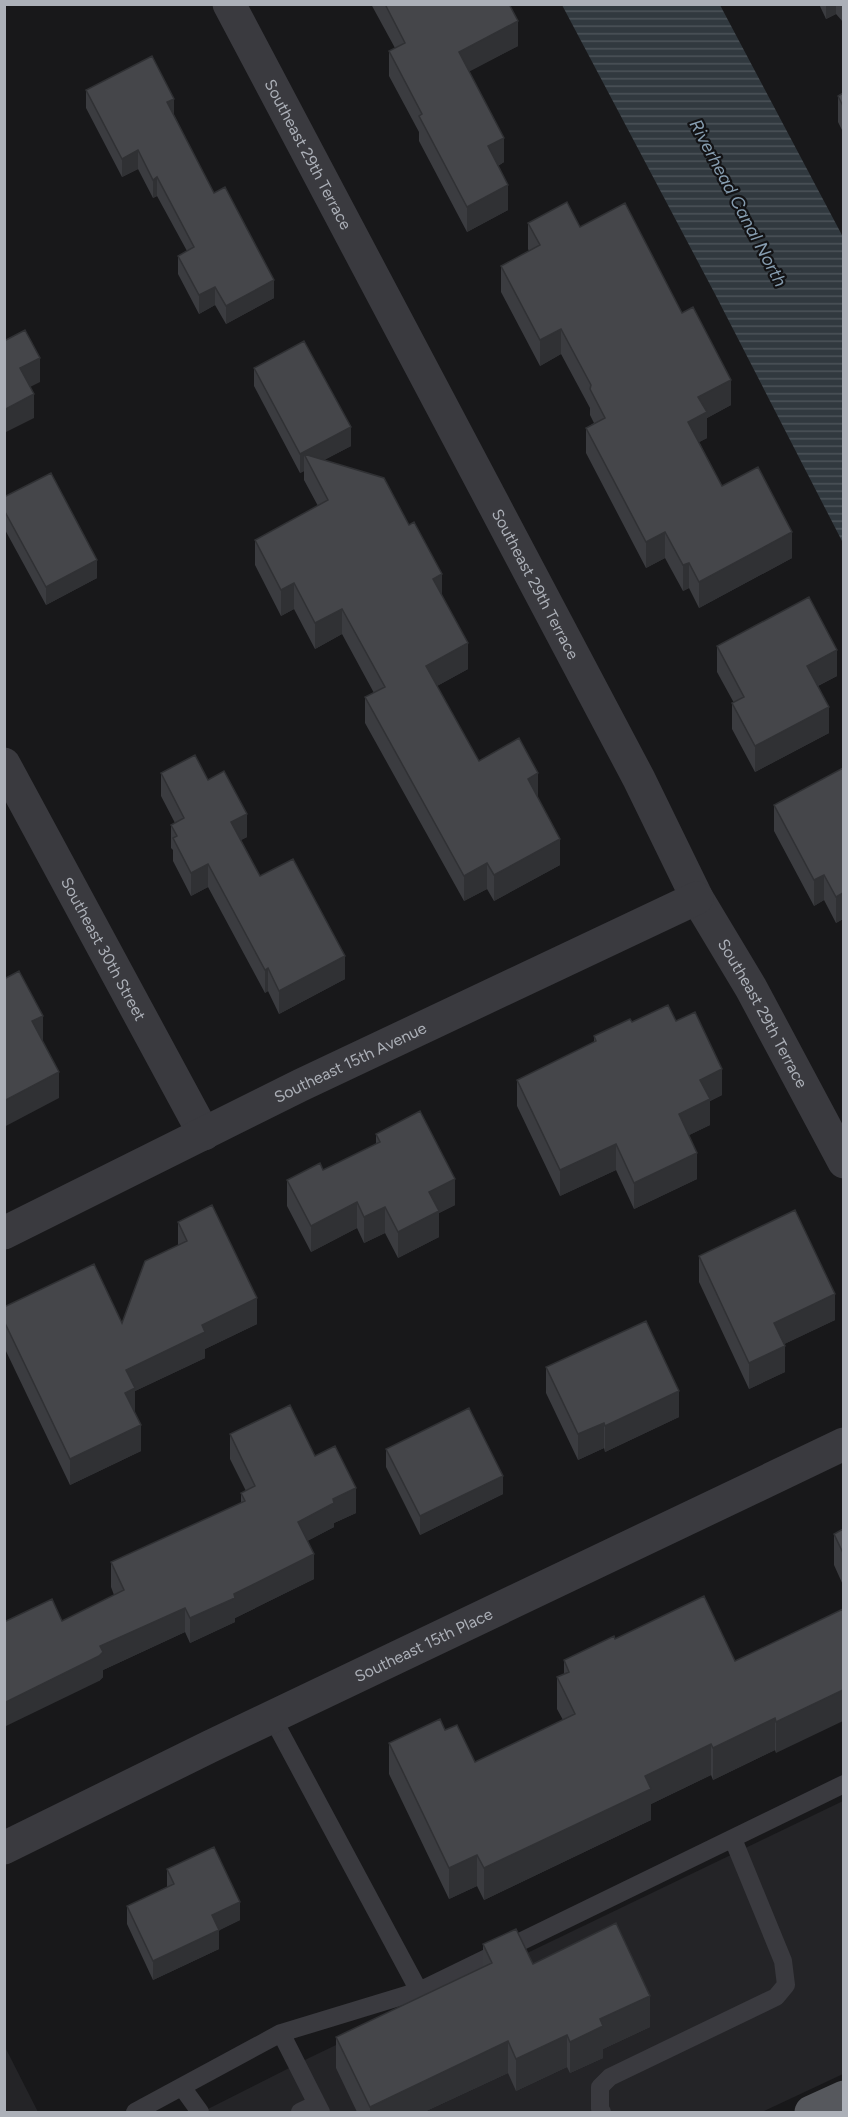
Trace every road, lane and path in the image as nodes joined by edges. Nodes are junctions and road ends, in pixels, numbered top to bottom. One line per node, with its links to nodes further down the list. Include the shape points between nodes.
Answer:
1 (229, 4): 3 (street, Southeast 29th Terrace, via 639,779)
2 (4, 764): 4 (street, Southeast 30th Street)
3 (697, 897): 4 (street, Southeast 15th Avenue); 5 (street, Southeast 29th Terrace, via 751,988)
4 (204, 1134): 6 (street, Southeast 15th Avenue)
5 (843, 1162)
6 (4, 1233)
7 (843, 1444): 8 (street, Southeast 15th Place)
8 (272, 1717): 11 (street, Southeast 15th Place); 12 (lane)
9 (843, 1785): 10 (lane)
10 (733, 1839): 12 (lane); 20 (lane, via 783,1962 786,1985 776,1996 610,2077 600,2087)
11 (4, 1848)
12 (418, 1991): 13 (lane)
13 (280, 2033): 14 (lane); 16 (lane)
14 (182, 2086): 17 (lane); 18 (lane)
15 (843, 2097): 21 (main road)
16 (319, 2108): 19 (lane)
17 (135, 2112)
18 (200, 2112)
19 (300, 2112)
20 (602, 2112)
21 (811, 2112)

